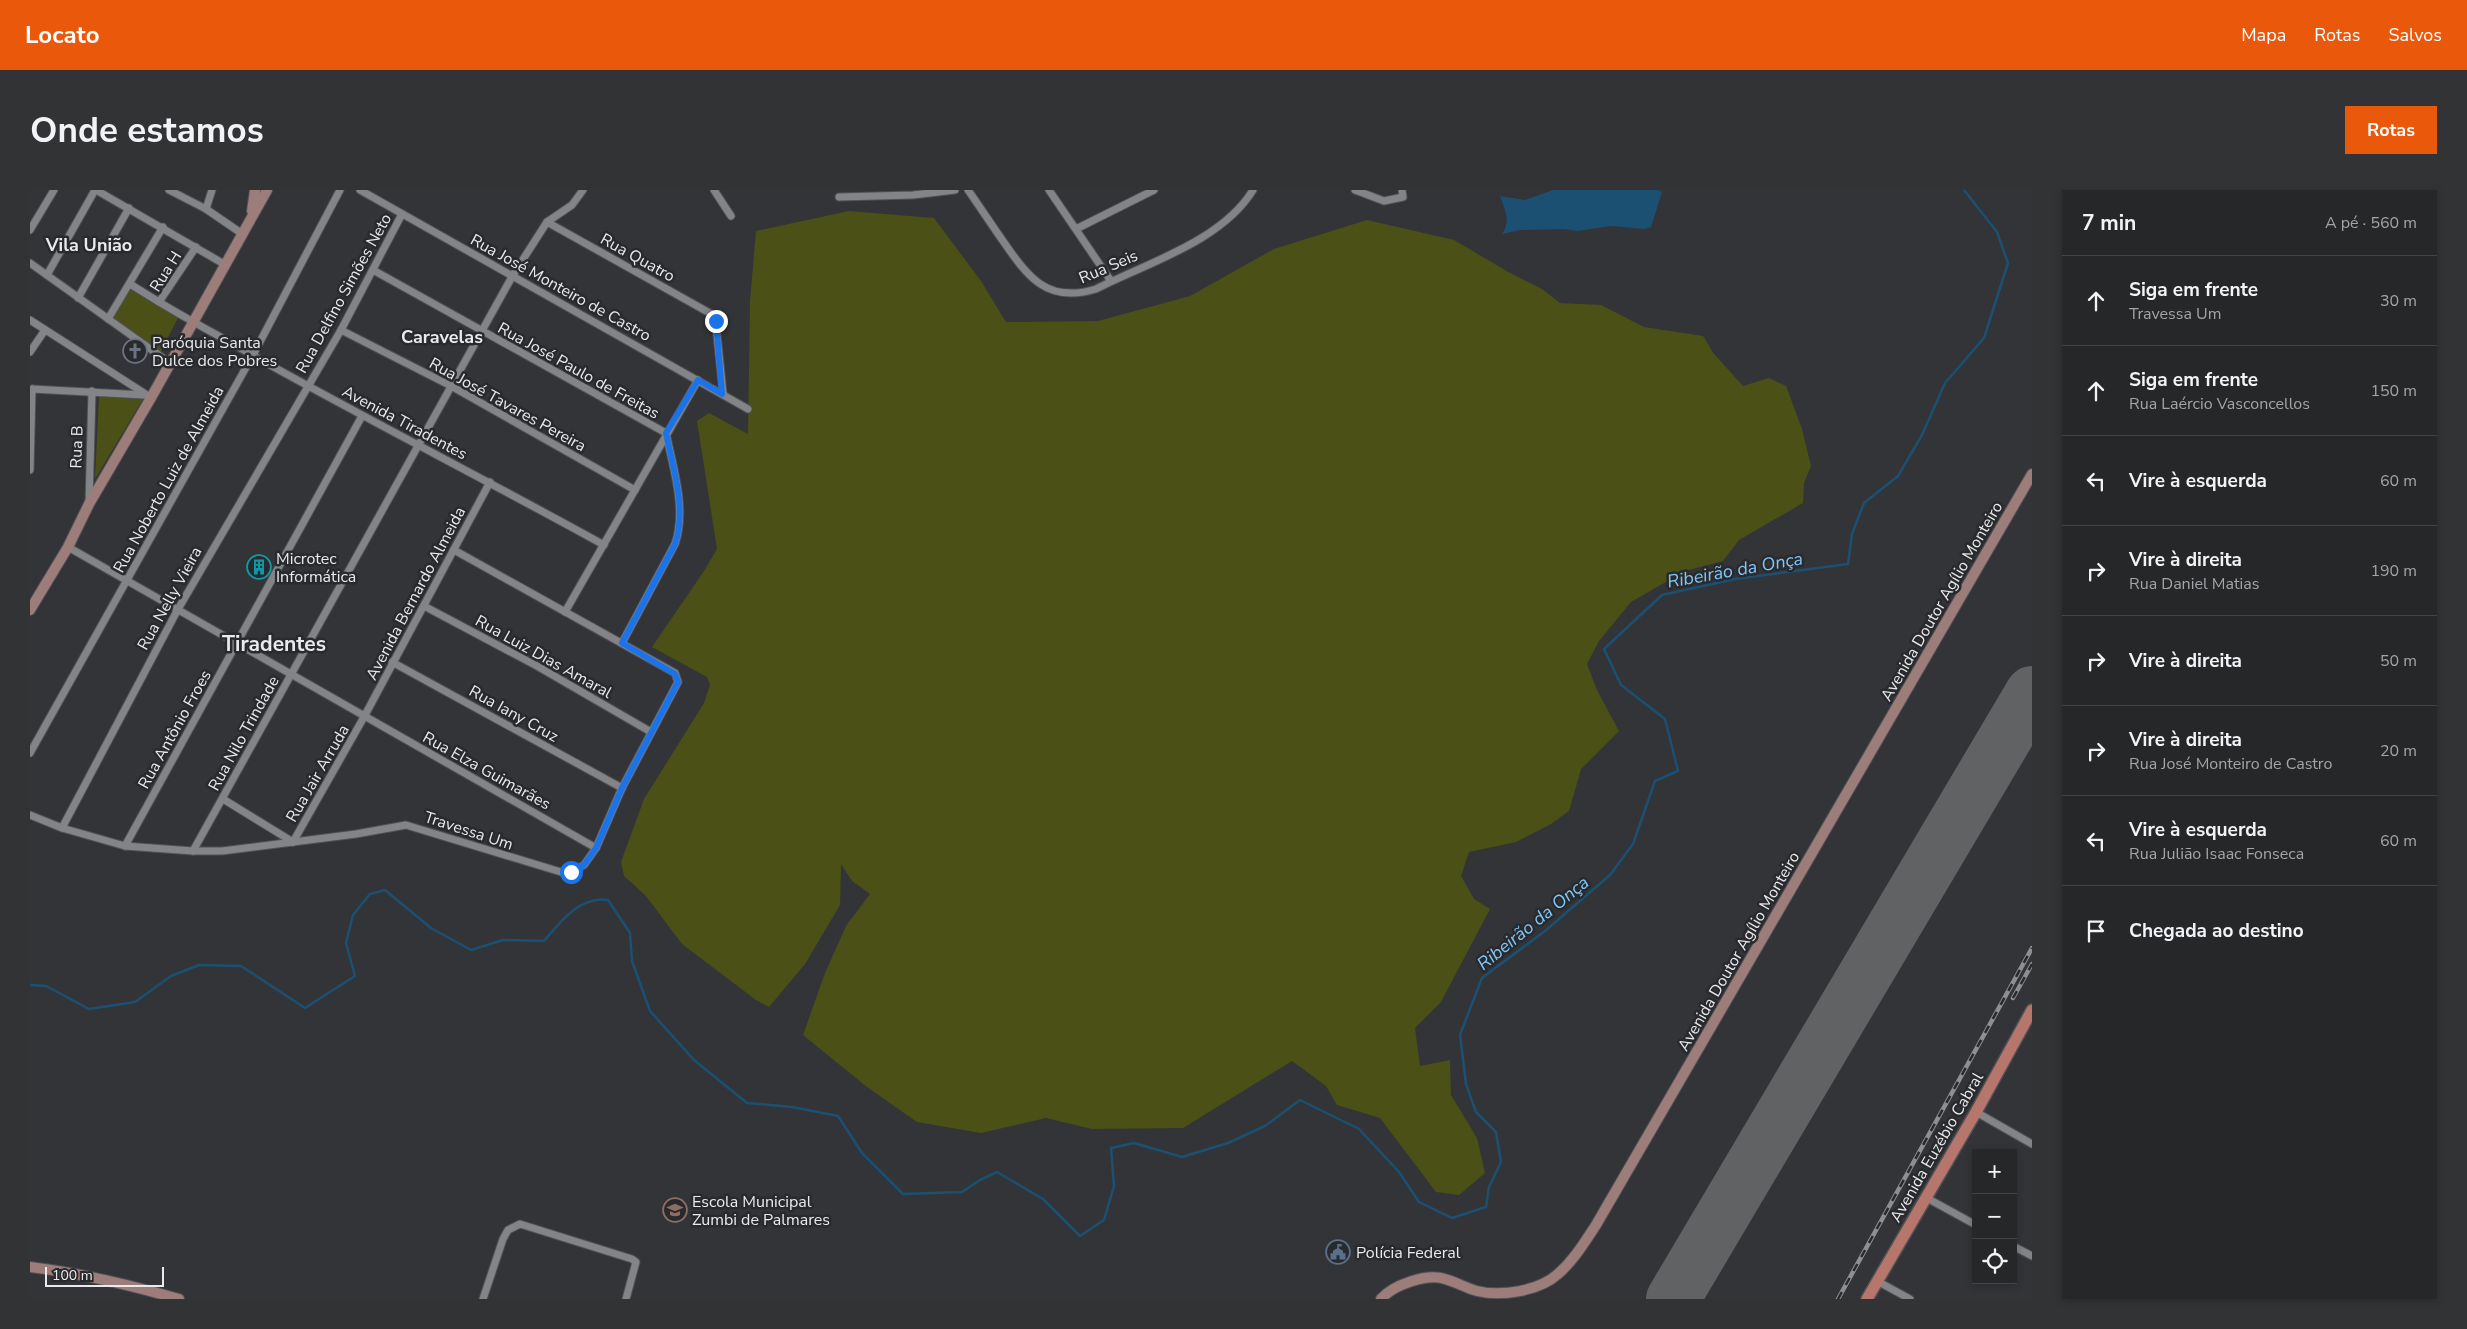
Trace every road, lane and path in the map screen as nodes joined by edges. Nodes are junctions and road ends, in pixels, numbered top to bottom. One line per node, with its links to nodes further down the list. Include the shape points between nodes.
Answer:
1 (54, 190): 28 (street)
2 (96, 190): 20 (street); 34 (street)
3 (169, 190): 21 (street)
4 (212, 190): 21 (street)
5 (255, 190): 24 (street)
6 (267, 190): 24 (street)
7 (340, 190): 47 (street, Rua Noberto Luiz de Almeida)
8 (360, 190): 22 (street, Rua José Monteiro de Castro)
9 (583, 190): 25 (street, via 572,205)
10 (714, 190): 23 (street)
11 (956, 190): 17 (street)
12 (968, 190): 36 (street, Rua Seis, via 1021,267 1038,282 1064,292 1081,294)
13 (1049, 190): 27 (street)
14 (1154, 190): 27 (street)
15 (1253, 190): 36 (street, Rua Seis, via 1236,212 1211,232)
16 (1355, 190): 18 (street, via 1384,201)
17 (929, 191): 19 (street)
18 (1403, 194)
19 (839, 197)
20 (129, 208): 26 (street); 38 (street)
21 (206, 209): 29 (street)
22 (402, 214): 33 (street, Rua Delfino Simões Neto); 35 (street, Rua José Monteiro de Castro)
23 (731, 216)
24 (251, 217): 29 (street)
25 (547, 222): 35 (street, Rua Nilo Trindade); 54 (street, Rua Quatro, via 715,316)
26 (164, 227): 30 (street); 37 (street)
27 (1076, 229): 36 (street)
28 (30, 230)
29 (241, 233): 32 (street)
30 (196, 247): 32 (street); 39 (street, Rua H)
31 (30, 264): 34 (street)
32 (224, 264): 42 (street)
33 (373, 270): 44 (street, Rua Delfino Simões Neto); 45 (street, Rua José Paulo de Freitas)
34 (46, 275): 38 (street)
35 (512, 275): 45 (street, Rua Nilo Trindade); 49 (street, Rua José Monteiro de Castro)
36 (1111, 282)
37 (130, 284): 39 (street); 40 (street)
38 (78, 298): 40 (street)
39 (159, 302): 42 (street, Rua H)
40 (108, 319): 48 (street)
41 (30, 320): 43 (street)
42 (193, 323): 47 (street, Avenida Tiradentes); 48 (street)
43 (45, 330): 46 (street); 55 (street)
44 (341, 330): 50 (street, Rua Delfino Simões Neto); 51 (street, Rua José Tavares Pereira)
45 (481, 332): 51 (street, Rua Nilo Trindade); 58 (street, Rua José Paulo de Freitas)
46 (30, 352)
47 (252, 355): 50 (street, Avenida Tiradentes); 68 (street, Rua Noberto Luiz de Almeida)
48 (170, 363): 55 (street)
49 (698, 380): 54 (street, Rua José Monteiro de Castro); 58 (street)
50 (307, 385): 57 (street, Avenida Tiradentes); 71 (street, Rua Nelly Vieira)
51 (451, 386): 59 (street, Rua Nilo Trindade); 63 (street, Rua José Tavares Pereira)
52 (31, 389): 53 (street); 60 (street)
53 (92, 391): 55 (street); 64 (street, Rua B)
54 (722, 394): 56 (street, Rua José Monteiro de Castro)
55 (150, 396): 64 (street)
56 (748, 409)
57 (362, 416): 59 (street, Avenida Tiradentes); 74 (street, Rua Antônio Froes)
58 (666, 433): 63 (street); 73 (street, via 680,528 675,544)
59 (418, 445): 62 (street, Avenida Tiradentes); 76 (street, Rua Nilo Trindade)
60 (30, 470)
61 (2032, 474): 101 (street, Avenida Doutor Agílio Monteiro, via 1576,1256 1557,1275 1531,1288 1503,1293 1478,1291 1443,1278 1399,1285)
62 (490, 482): 65 (street, Avenida Tiradentes); 67 (street, Avenida Bernardo Almeida)
63 (635, 490): 65 (street)
64 (89, 504): 66 (street)
65 (604, 545): 72 (street)
66 (68, 547): 68 (street, Rua Elza Guimarães); 70 (street)
67 (454, 550): 69 (street, Avenida Bernardo Almeida); 72 (street)
68 (126, 581): 71 (street, Rua Elza Guimarães); 79 (street, Rua Noberto Luiz de Almeida)
69 (424, 606): 75 (street, Avenida Bernardo Almeida); 78 (street, Rua Luiz Dias Amaral)
70 (30, 610)
71 (177, 610): 74 (street, Rua Elza Guimarães); 83 (street, Rua Nelly Vieira)
72 (566, 612): 73 (street)
73 (622, 643): 78 (street, Travessa Um, via 677,677 678,682)
74 (237, 644): 76 (street, Rua Elza Guimarães); 85 (street, Rua Antônio Froes)
75 (392, 662): 77 (street, Avenida Bernardo Almeida); 80 (street, Rua Iany Cruz)
76 (291, 674): 77 (street, Rua Elza Guimarães); 81 (street, Rua Nilo Trindade)
77 (364, 717): 84 (street, Rua Jair Arruda); 86 (street, Rua Elza Guimarães)
78 (651, 732): 80 (street, Travessa Um)
79 (30, 753)
80 (622, 788): 86 (street, Travessa Um)
81 (223, 798): 84 (street); 87 (street, Rua Nilo Trindade)
82 (30, 815): 83 (street, Travessa Um)
83 (62, 828): 85 (street, Travessa Um)
84 (293, 842): 86 (street, Travessa Um, via 406,825 561,872 571,872 584,865); 87 (street, Travessa Um, via 222,851)
85 (125, 846): 87 (street, Travessa Um)
86 (596, 848)
87 (193, 851)
88 (2032, 1010): 89 (main road, Avenida Euzébio Cabral)
89 (2029, 1024): 90 (main road, Avenida Euzébio Cabral)
90 (1976, 1112): 91 (street); 92 (main road, Avenida Euzébio Cabral)
91 (2032, 1144)
92 (1924, 1197): 93 (street); 97 (main road, Avenida Euzébio Cabral)
93 (1972, 1223)
94 (2017, 1248): 95 (street)
95 (2032, 1256)
96 (30, 1267): 98 (street, via 143,1288)
97 (1877, 1281): 102 (main road, Avenida Euzébio Cabral); 103 (street)
98 (179, 1299)
99 (483, 1299): 100 (street, via 503,1239 508,1230 520,1224 632,1259 636,1262)
100 (626, 1299)
101 (1381, 1299)
102 (1867, 1299)
103 (1910, 1299)

